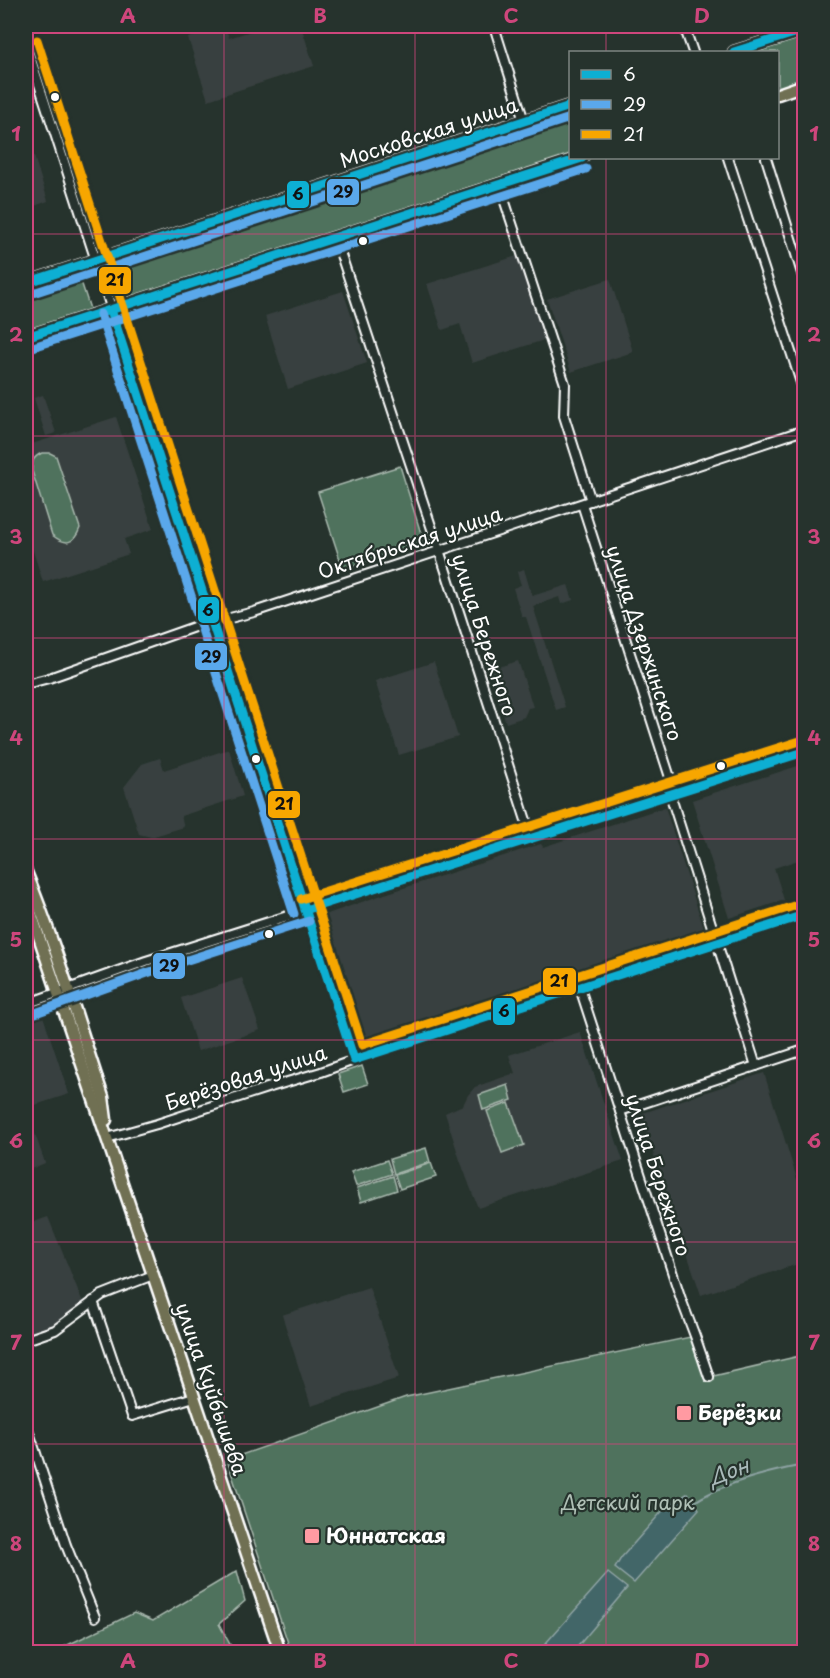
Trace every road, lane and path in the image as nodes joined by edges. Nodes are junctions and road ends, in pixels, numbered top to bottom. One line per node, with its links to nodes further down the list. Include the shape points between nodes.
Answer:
1 (494, 26): 10 (street)
2 (684, 26): 5 (street)
3 (804, 30): 6 (main road)
4 (26, 44): 16 (street)
5 (693, 51)
6 (737, 51)
7 (804, 85): 8 (main road)
8 (779, 93)
9 (569, 106): 10 (main road, Московская улица)
10 (524, 121): 16 (main road, Московская улица)
11 (579, 159): 14 (main road)
12 (728, 159): 21 (street)
13 (766, 159): 17 (street)
14 (499, 184): 15 (main road); 23 (street, via 565,384 564,416)
15 (335, 237): 19 (main road); 25 (street, улица Бережного)
16 (96, 260): 18 (main road, Московская улица); 19 (street)
17 (804, 280)
18 (26, 283)
19 (111, 310): 20 (main road); 26 (street)
20 (26, 337)
21 (804, 392)
22 (804, 430): 23 (street, Октябрьская улица)
23 (591, 501): 24 (street, Октябрьская улица)
24 (582, 504): 25 (street, Октябрьская улица); 29 (street, улица Дзержинского)
25 (439, 551): 26 (street, Октябрьская улица); 30 (street, улица Бережного)
26 (212, 623): 27 (street, Октябрьская улица); 33 (street)
27 (26, 684)
28 (804, 752): 29 (street)
29 (673, 794): 30 (street); 35 (street, улица Дзержинского)
30 (532, 839): 33 (street)
31 (26, 872): 37 (main road)
32 (26, 898): 37 (main road)
33 (305, 910): 37 (street); 40 (street)
34 (804, 915): 35 (street, Берёзовая улица)
35 (717, 944): 36 (street, Берёзовая улица); 41 (street, улица Дзержинского)
36 (578, 985): 40 (street, Берёзовая улица); 42 (street, улица Бережного)
37 (63, 991): 38 (street); 43 (main road, улица Куйбышева, via 104,1097)
38 (26, 1004)
39 (804, 1050): 41 (street)
40 (354, 1060): 43 (street, Берёзовая улица)
41 (756, 1066): 42 (street)
42 (620, 1111): 47 (street, улица Бережного)
43 (107, 1138): 44 (main road, улица Куйбышева)
44 (153, 1275): 45 (street); 48 (main road, улица Куйбышева)
45 (93, 1301): 46 (street, via 55,1330); 48 (street, via 132,1416)
46 (26, 1340)
47 (709, 1377)
48 (194, 1397): 51 (main road, улица Куйбышева)
49 (26, 1423): 50 (street, via 66,1545)
50 (95, 1617)
51 (280, 1653)

